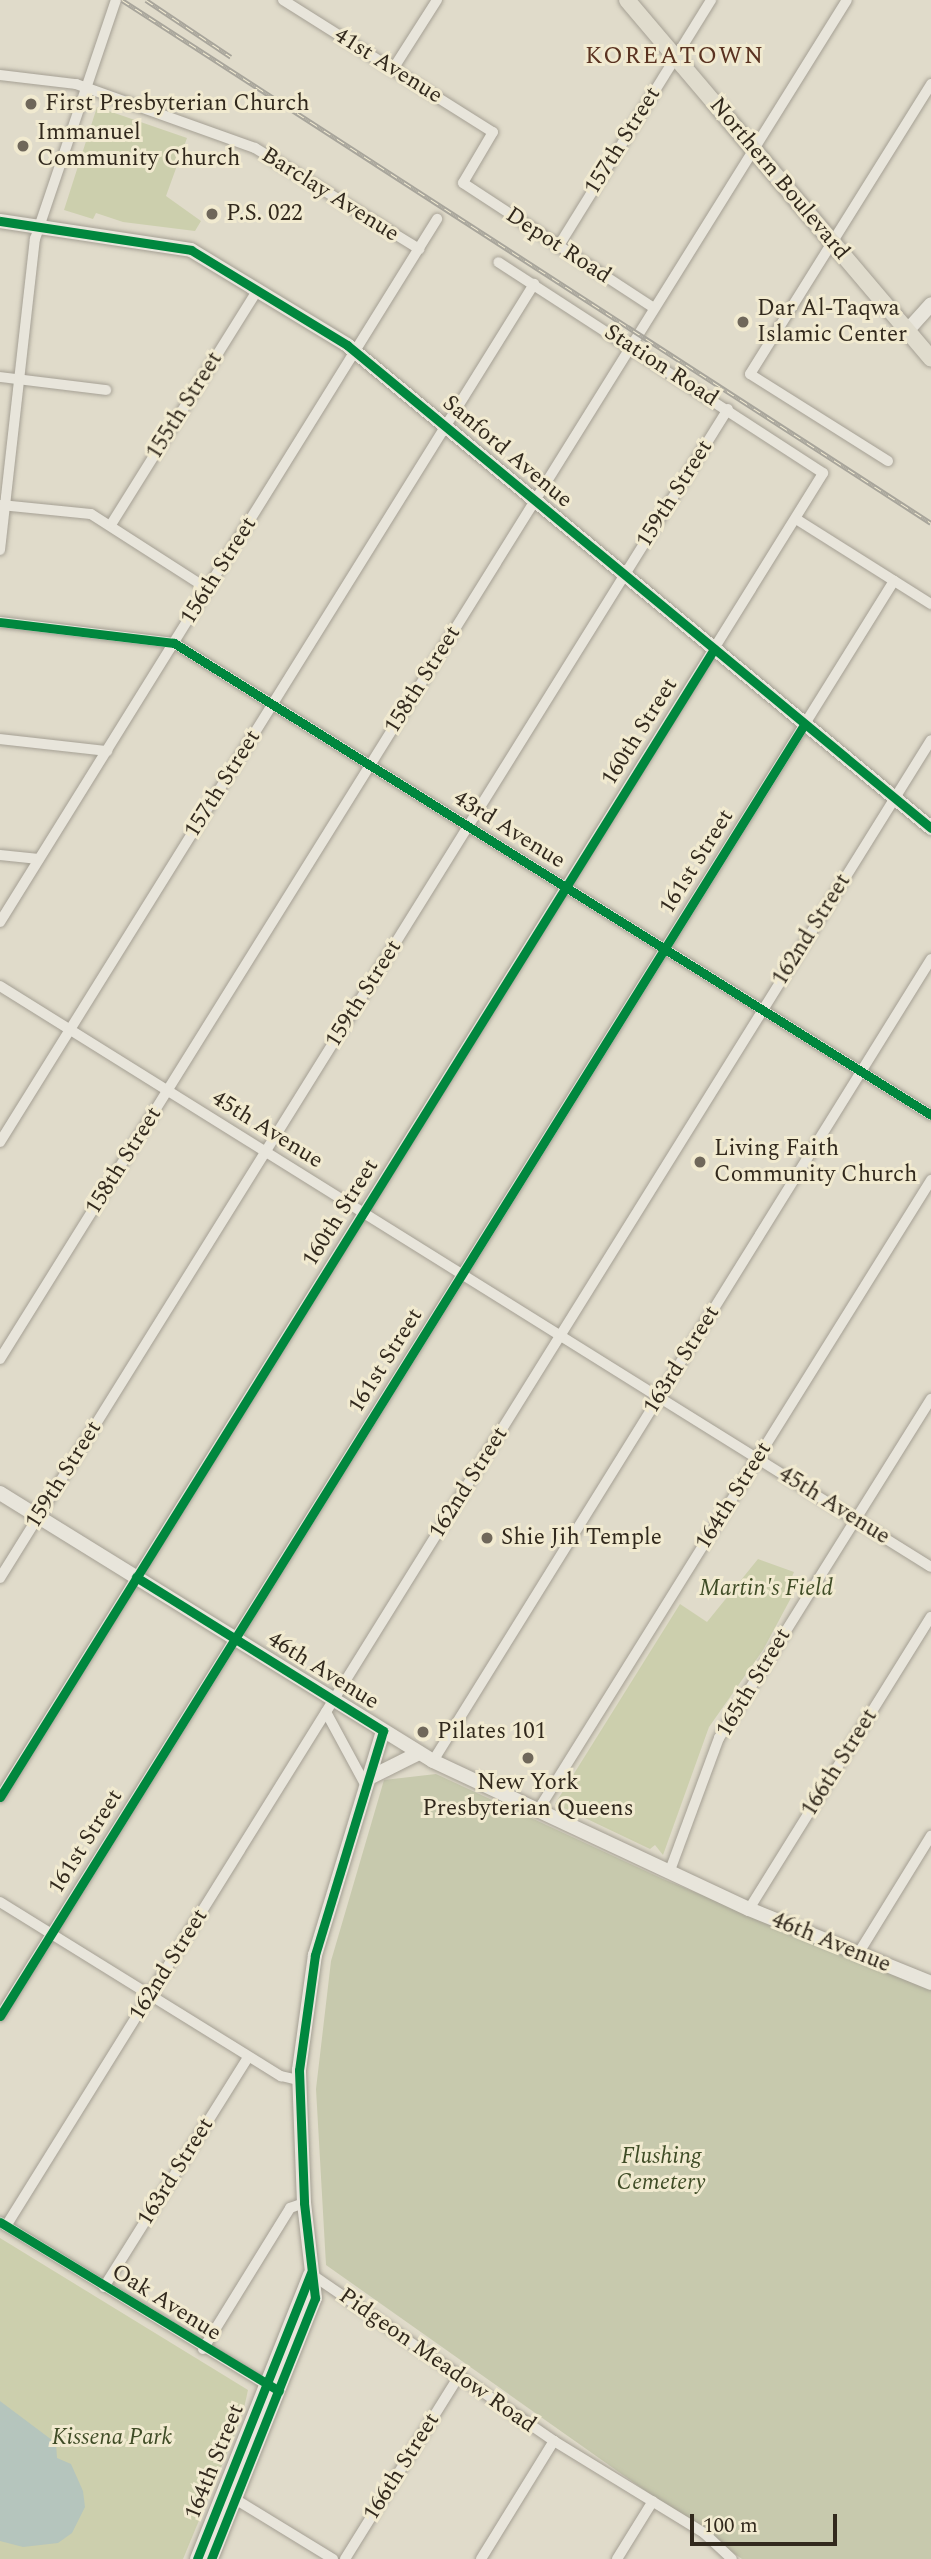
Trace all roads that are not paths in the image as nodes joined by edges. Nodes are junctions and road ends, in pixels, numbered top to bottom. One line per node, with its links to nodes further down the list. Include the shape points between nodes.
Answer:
1 (116, 0): 11 (street)
2 (436, 0): 8 (street)
3 (627, 0): 7 (main road, Northern Boulevard)
4 (711, 0): 7 (street, 157th Street)
5 (846, 0): 12 (street, 158th Street)
6 (288, 1): 8 (street, 41st Avenue)
7 (676, 57): 12 (main road, Northern Boulevard); 18 (street, 157th Street)
8 (393, 69): 13 (street, 41st Avenue, via 493,132)
9 (0, 75): 11 (street, Barclay Avenue)
10 (931, 84): 17 (street)
11 (87, 88): 16 (street); 19 (street, Barclay Avenue, via 255,148)
12 (754, 148): 17 (main road, Northern Boulevard); 24 (street, 158th Street)
13 (463, 183): 18 (street, Depot Road)
14 (437, 219): 19 (street, 156th Street)
15 (0, 221): 16 (street, Sanford Avenue)
16 (39, 227): 22 (street, Sanford Avenue, via 191,250); 30 (street)
17 (832, 242): 25 (main road, Northern Boulevard); 34 (street, via 750,374)
18 (558, 247): 24 (street, Depot Road)
19 (419, 250): 27 (street, 156th Street)
20 (498, 261): 21 (street, Station Road)
21 (534, 284): 26 (street, Station Road); 33 (street, 157th Street)
22 (258, 289): 27 (street, Sanford Avenue); 39 (street, 155th Street)
23 (931, 304): 25 (street)
24 (654, 308): 26 (street, 158th Street)
25 (908, 331): 28 (main road, Northern Boulevard)
26 (631, 347): 32 (street, Station Road); 36 (street, 158th Street)
27 (355, 351): 33 (street, Sanford Avenue); 43 (street, 156th Street)
28 (931, 358)
29 (0, 377): 30 (street)
30 (19, 379): 31 (street); 37 (street)
31 (106, 390)
32 (728, 409): 35 (street, Station Road); 41 (street, 159th Street)
33 (445, 425): 36 (street, Sanford Avenue); 48 (street, 157th Street)
34 (888, 461)
35 (822, 473): 38 (street, 160th Street)
36 (536, 500): 41 (street, Sanford Avenue); 53 (street, 158th Street)
37 (2, 506): 39 (street, via 92,514); 40 (street)
38 (796, 519): 42 (street); 47 (street, 160th Street)
39 (112, 523): 43 (street)
40 (0, 550)
41 (625, 575): 47 (street, Sanford Avenue); 55 (street, 159th Street)
42 (894, 581): 44 (street); 49 (street, 161st Street)
43 (208, 589): 46 (street, 156th Street)
44 (931, 604)
45 (0, 622): 46 (street)
46 (174, 643): 48 (street, 43rd Avenue); 52 (street, 156th Street)
47 (714, 649): 49 (street, Sanford Avenue); 59 (street, 160th Street)
48 (272, 705): 53 (street, 43rd Avenue); 65 (street, 157th Street)
49 (804, 725): 54 (street, Sanford Avenue); 61 (street, 161st Street)
50 (0, 739): 52 (street)
51 (931, 740): 54 (street, 162nd Street)
52 (107, 751): 58 (street, 156th Street)
53 (370, 765): 55 (street, 43rd Avenue); 67 (street, 158th Street)
54 (894, 799): 56 (street, Sanford Avenue); 64 (street, 162nd Street)
55 (468, 827): 59 (street, 43rd Avenue); 70 (street, 159th Street)
56 (931, 828)
57 (0, 855): 58 (street)
58 (39, 859): 60 (street, 156th Street)
59 (566, 888): 61 (street, 43rd Avenue); 72 (street, 160th Street)
60 (0, 922)
61 (665, 949): 64 (street, 43rd Avenue); 73 (street, 161st Street)
62 (931, 959): 66 (street, 163rd Street)
63 (0, 986): 65 (street, 45th Avenue)
64 (763, 1011): 66 (street, 43rd Avenue); 74 (street, 162nd Street)
65 (69, 1030): 67 (street, 45th Avenue); 69 (street, 157th Street)
66 (862, 1071): 68 (street, 43rd Avenue); 76 (street, 163rd Street)
67 (167, 1091): 70 (street, 45th Avenue); 75 (street, 158th Street)
68 (931, 1115)
69 (0, 1142)
70 (265, 1152): 72 (street, 45th Avenue); 80 (street, 159th Street)
71 (931, 1180): 78 (street, 164th Street)
72 (364, 1214): 73 (street, 45th Avenue); 83 (street, 160th Street)
73 (462, 1275): 74 (street, 45th Avenue); 86 (street, 161st Street)
74 (560, 1336): 76 (street, 45th Avenue); 87 (street, 162nd Street)
75 (0, 1359)
76 (658, 1397): 78 (street, 45th Avenue); 90 (street, 163rd Street)
77 (931, 1399): 81 (street, 165th Street)
78 (757, 1458): 81 (street, 45th Avenue); 93 (street, 164th Street)
79 (0, 1493): 80 (street, 46th Avenue)
80 (38, 1517): 83 (street, 46th Avenue); 84 (street, 159th Street)
81 (856, 1520): 82 (street, 45th Avenue); 95 (street, 165th Street, via 719,1738)
82 (931, 1567)
83 (136, 1577): 86 (street, 46th Avenue); 92 (street, 160th Street)
84 (0, 1578)
85 (931, 1617): 97 (street, 166th Street)
86 (235, 1640): 87 (street, 46th Avenue); 98 (street, 161st Street)
87 (330, 1707): 88 (street, 46th Avenue); 91 (street); 101 (street, 162nd Street)
88 (383, 1731): 89 (street, 46th Avenue); 91 (street)
89 (419, 1753): 90 (street, 46th Avenue); 91 (street)
90 (433, 1761): 93 (street, 46th Avenue)
91 (367, 1782): 104 (street, via 315,1955)
92 (0, 1797)
93 (537, 1812): 95 (street, 46th Avenue)
94 (931, 1836): 99 (street)
95 (669, 1873): 97 (street, 46th Avenue)
96 (0, 1902): 98 (street)
97 (749, 1909): 99 (street, 46th Avenue)
98 (51, 1934): 101 (street); 102 (street, 161st Street)
99 (858, 1954): 100 (street, 46th Avenue)
100 (931, 1983)
101 (150, 1995): 103 (street); 106 (street, 162nd Street)
102 (0, 2016)
103 (248, 2057): 104 (street); 108 (street, 163rd Street)
104 (298, 2080): 105 (street)
105 (304, 2203): 107 (street); 109 (street, via 290,2208)
106 (3, 2224): 108 (street, Oak Avenue)
107 (311, 2273): 110 (street, Pidgeon Meadow Road); 111 (street, 164th Street)
108 (104, 2287): 109 (street, Oak Avenue)
109 (203, 2349): 111 (street, Oak Avenue)
110 (459, 2376): 112 (street, Pidgeon Meadow Road); 118 (street, 166th Street)
111 (272, 2388): 113 (street, 164th Street); 115 (street, 164th Street)
112 (554, 2441): 114 (street, Pidgeon Meadow Road); 119 (street)
113 (235, 2499): 116 (street, 164th Street); 117 (street)
114 (653, 2501): 120 (street); 121 (street, Pidgeon Meadow Road, via 704,2532)
115 (197, 2559)
116 (211, 2559)
117 (332, 2559)
118 (345, 2559)
119 (481, 2559)
120 (617, 2559)
121 (732, 2559)

